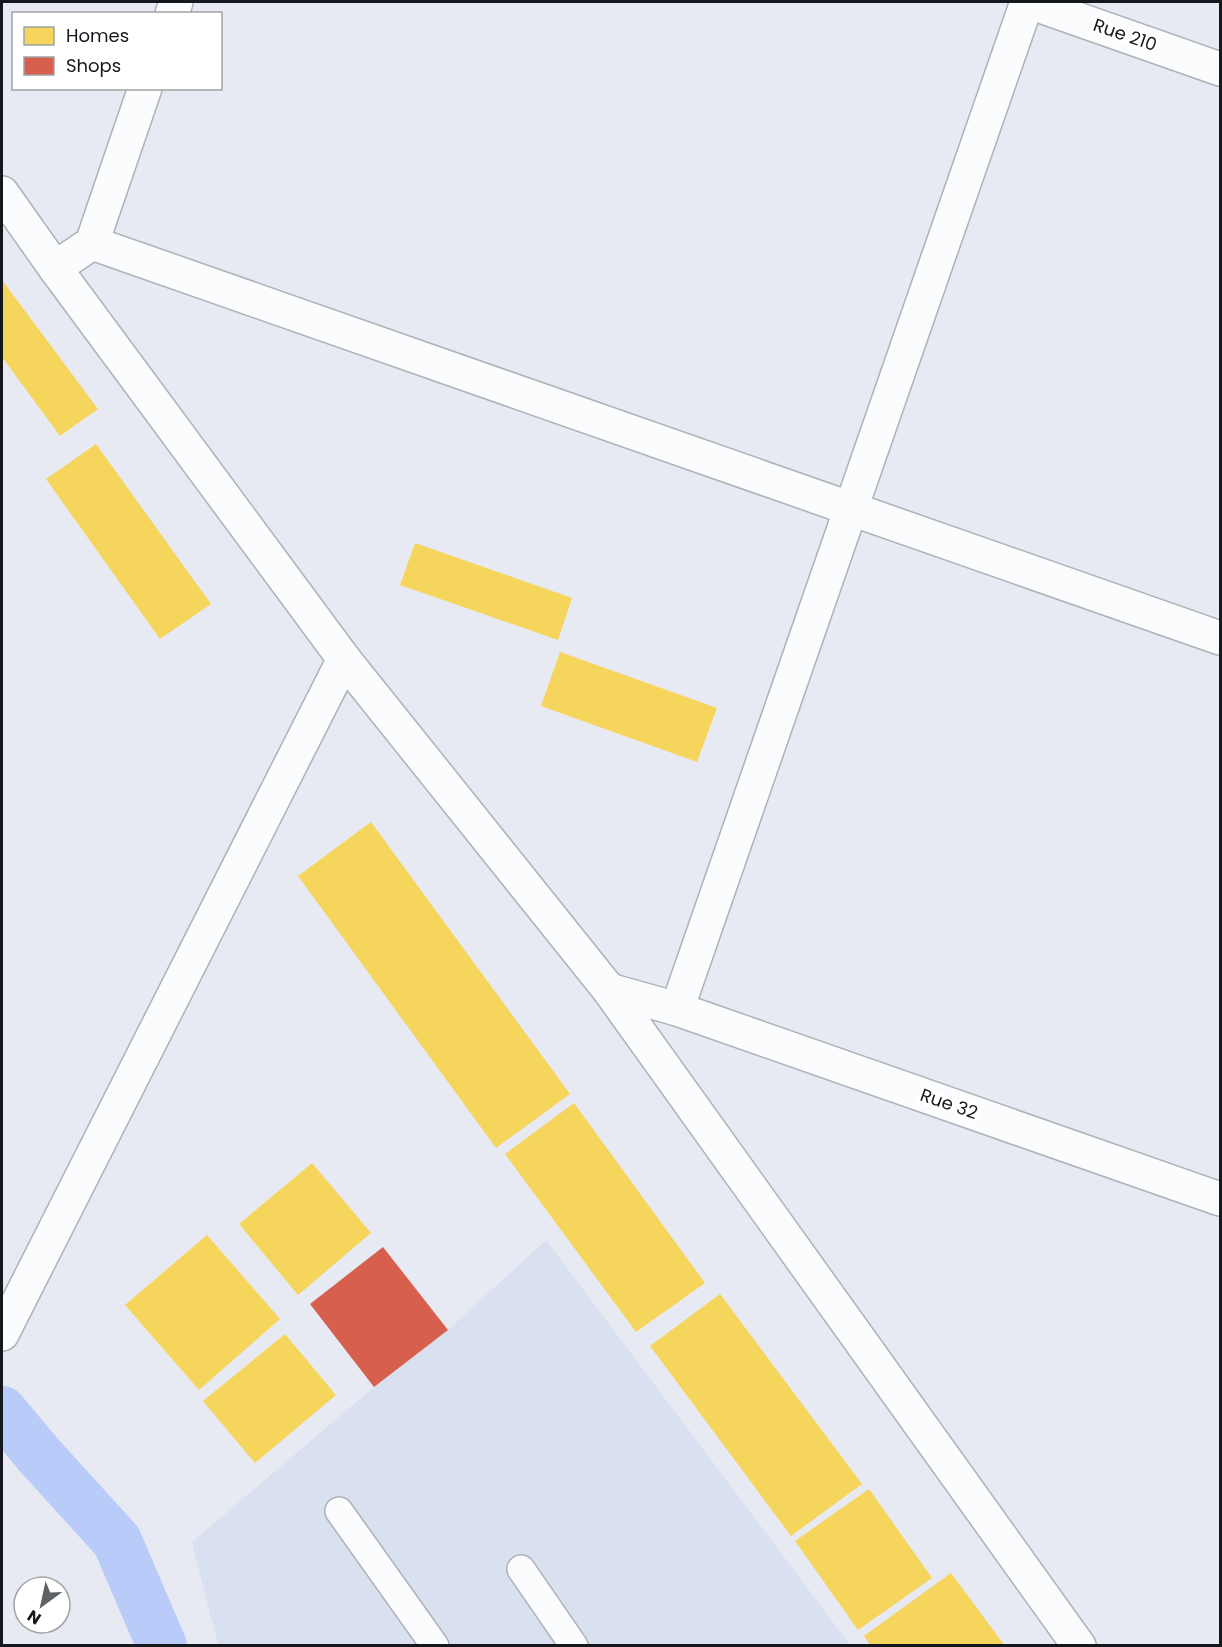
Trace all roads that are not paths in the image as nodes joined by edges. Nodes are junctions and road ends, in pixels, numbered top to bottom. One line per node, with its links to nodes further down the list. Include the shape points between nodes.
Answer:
1 (1028, 2): 2 (street, Rue 210); 7 (street)
2 (1221, 69)
3 (145, 90): 5 (street)
4 (2, 193): 6 (street)
5 (92, 243): 6 (street); 7 (street)
6 (55, 268): 9 (street)
7 (850, 508): 8 (street); 11 (street)
8 (1221, 638)
9 (344, 659): 10 (street); 13 (street)
10 (609, 990): 11 (street, Rue 32); 18 (street)
11 (677, 1009): 12 (street, Rue 32)
12 (1221, 1199)
13 (2, 1334)
14 (339, 1510): 16 (lane)
15 (521, 1569): 17 (lane)
16 (435, 1646)
17 (574, 1646)
18 (1079, 1646)

